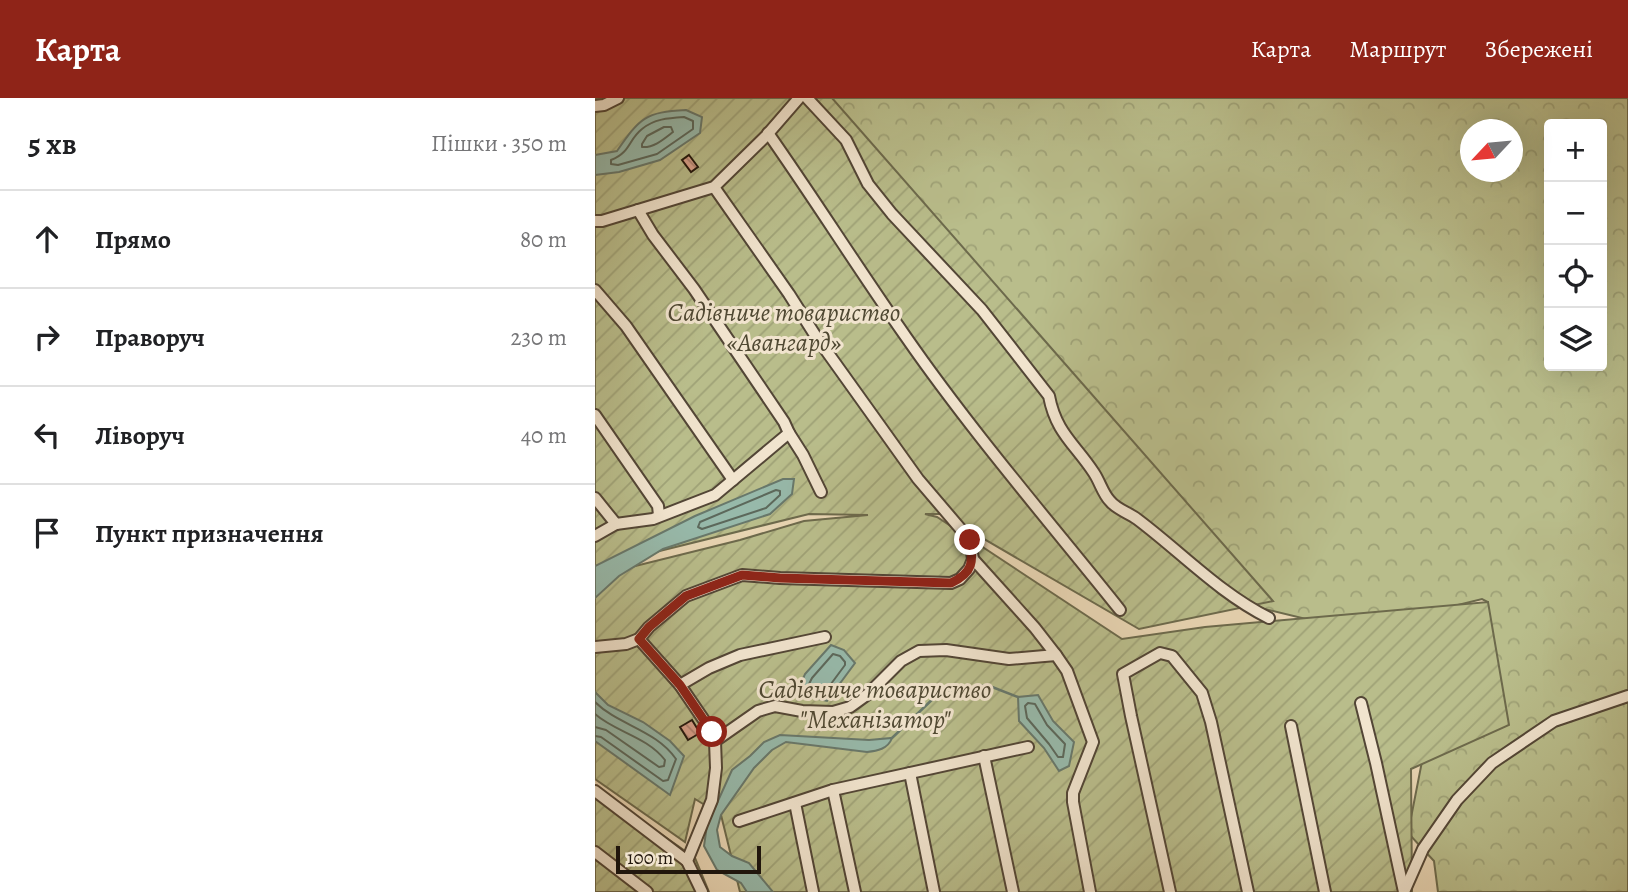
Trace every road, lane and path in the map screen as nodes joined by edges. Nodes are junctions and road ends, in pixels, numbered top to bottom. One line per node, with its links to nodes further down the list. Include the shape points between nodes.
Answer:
1 (618, 98): 4 (street)
2 (799, 98): 5 (street)
3 (807, 98): 20 (street, via 846,139 868,184 892,214 982,310 1049,396 1062,433 1085,459 1110,502 1215,585)
4 (595, 106)
5 (768, 133): 6 (street); 19 (street, via 907,338 1013,479)
6 (714, 187): 7 (street); 18 (street, via 918,479 970,540)
7 (638, 211): 8 (street); 11 (street)
8 (595, 221)
9 (595, 290): 12 (street, via 626,326)
10 (595, 415): 15 (street, via 658,506)
11 (789, 433): 12 (street); 13 (street)
12 (733, 480): 15 (street, via 715,495)
13 (821, 492)
14 (595, 498): 16 (street)
15 (659, 516): 16 (street)
16 (616, 524): 17 (street)
17 (595, 536)
18 (973, 559): 22 (street, via 960,579 951,583 742,575 686,596); 24 (street)
19 (1121, 610)
20 (1269, 618)
21 (825, 637): 25 (street, via 740,655)
22 (639, 639): 23 (street); 25 (street)
23 (595, 647)
24 (1056, 654): 29 (street, via 1010,659 919,651 850,706 833,712 775,706 758,711); 45 (street, via 1067,671 1093,742 1073,793)
25 (680, 685): 29 (street)
26 (1628, 696): 49 (street, via 1554,721 1492,763 1457,800 1423,849)
27 (1361, 704): 49 (street)
28 (1291, 726): 48 (street)
29 (715, 741): 38 (street, via 712,800)
30 (1028, 747): 31 (street)
31 (984, 756): 32 (street); 44 (street)
32 (910, 773): 33 (street); 43 (street)
33 (833, 790): 35 (street); 42 (street)
34 (595, 791): 38 (street)
35 (795, 803): 36 (street); 41 (street)
36 (739, 821)
37 (595, 852): 39 (street)
38 (687, 861): 40 (street)
39 (647, 892)
40 (702, 892)
41 (813, 892)
42 (855, 892)
43 (934, 892)
44 (1013, 892)
45 (1090, 892)
46 (1170, 892): 47 (street, via 1123,674 1160,653 1172,656 1202,693)
47 (1248, 892)
48 (1325, 892)
49 (1404, 892)

